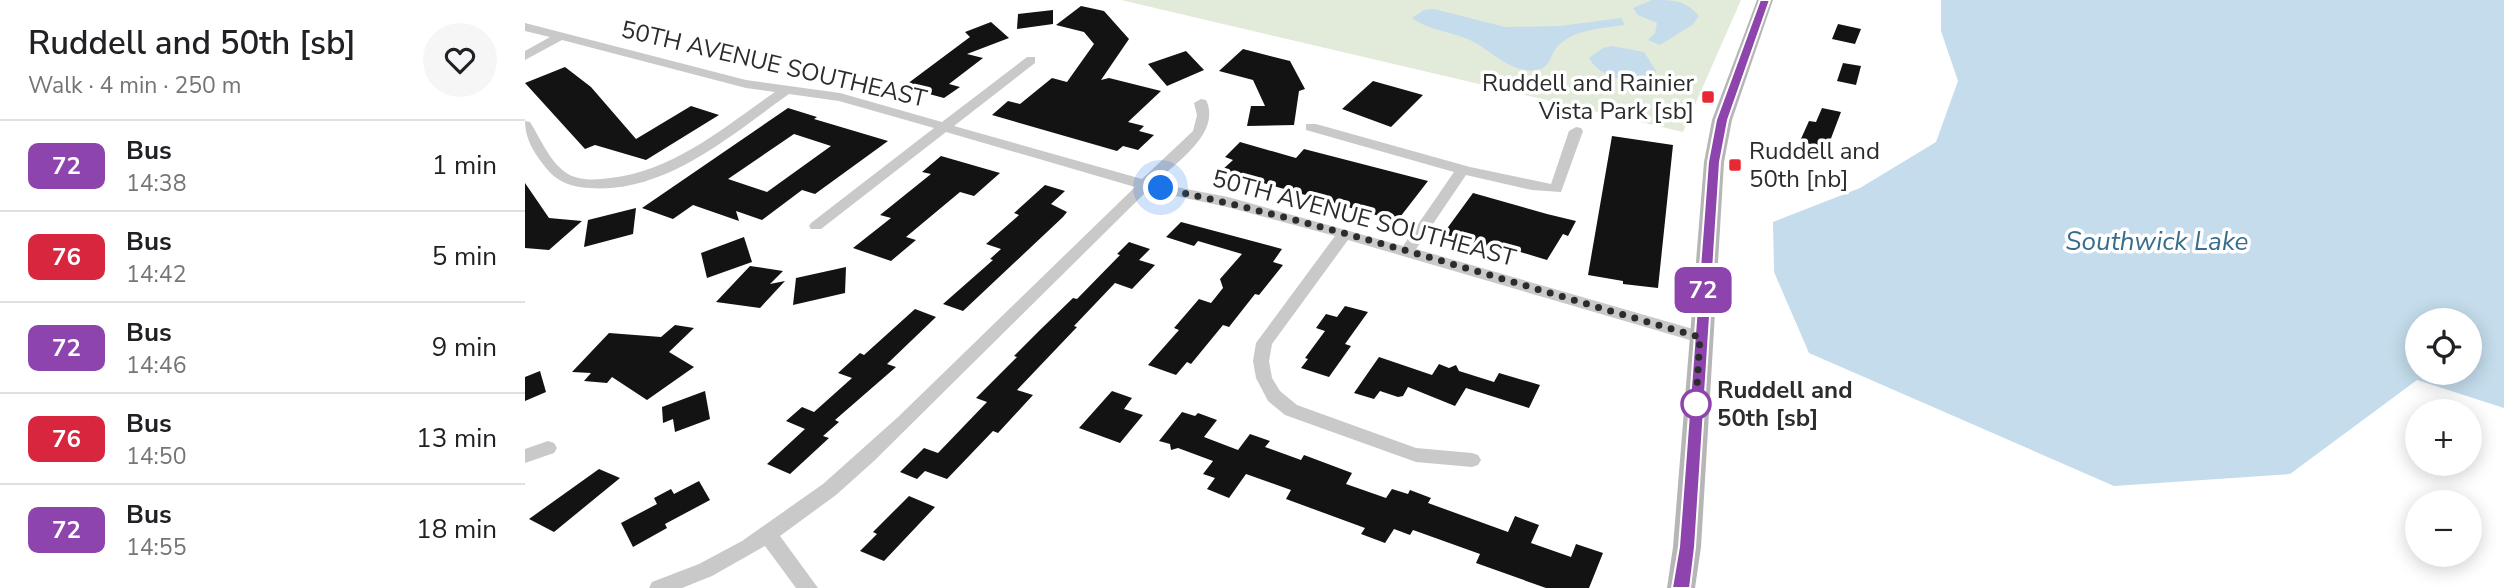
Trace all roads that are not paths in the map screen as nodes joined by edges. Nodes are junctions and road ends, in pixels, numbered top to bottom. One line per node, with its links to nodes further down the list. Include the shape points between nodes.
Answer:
1 (1765, 0): 17 (main road, via 1722,120 1710,201)
2 (525, 27): 3 (street, 50TH AVENUE SOUTHEAST)
3 (561, 36): 4 (street); 6 (street, 50TH AVENUE SOUTHEAST, via 745,84)
4 (525, 56)
5 (1031, 61): 10 (street)
6 (786, 90): 8 (street, via 669,167 647,177 612,183 590,184 559,174); 10 (street, 50TH AVENUE SOUTHEAST, via 840,97)
7 (1201, 103): 13 (street, via 1204,115 1199,132)
8 (525, 125)
9 (1311, 127): 12 (street)
10 (944, 128): 13 (street, 50TH AVENUE SOUTHEAST); 14 (street)
11 (1576, 131): 12 (street, via 1556,189)
12 (1462, 170): 16 (street)
13 (1145, 185): 15 (street, 50TH AVENUE SOUTHEAST); 21 (street, via 846,477)
14 (816, 226)
15 (1345, 234): 16 (street, 50TH AVENUE SOUTHEAST); 20 (street, via 1264,343 1264,378 1274,396 1291,410 1416,455)
16 (1407, 252): 17 (street, 50TH AVENUE SOUTHEAST)
17 (1700, 337): 24 (main road)
18 (548, 449): 19 (street)
19 (525, 456)
20 (1472, 460)
21 (768, 535): 22 (street, via 701,573); 23 (street)
22 (659, 588)
23 (808, 588)
24 (1681, 588)

